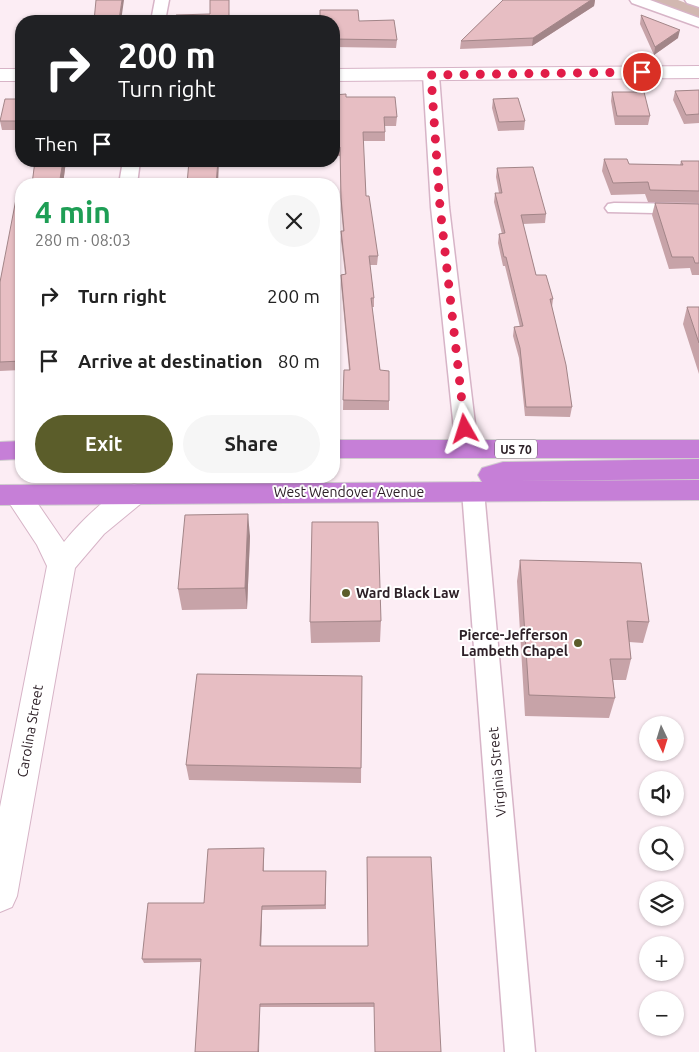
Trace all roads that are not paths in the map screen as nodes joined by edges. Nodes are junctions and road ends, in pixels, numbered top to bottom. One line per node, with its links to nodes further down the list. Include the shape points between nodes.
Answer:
1 (162, 0): 5 (street)
2 (636, 0): 6 (street)
3 (692, 0): 4 (street)
4 (699, 3)
5 (159, 15)
6 (699, 22)
7 (699, 72): 11 (street)
8 (0, 75): 9 (street)
9 (15, 75)
10 (340, 75): 11 (street)
11 (431, 75): 15 (street, via 440,207)
12 (614, 208): 13 (street)
13 (699, 208)
14 (340, 449): 15 (highway, US 70)
15 (467, 449): 16 (highway, US 70)
16 (699, 449)
17 (0, 450): 18 (highway)
18 (15, 450)
19 (699, 469): 21 (highway, via 502,472 482,480)
20 (699, 490): 21 (highway, West Wendover Avenue)
21 (473, 491): 22 (highway, West Wendover Avenue); 26 (street, Virginia Street)
22 (134, 494): 23 (highway, West Wendover Avenue); 24 (street, Carolina Street, via 89,530)
23 (8, 495): 24 (street, via 49,540)
24 (61, 566): 25 (street, Carolina Street)
25 (0, 896)
26 (520, 1052)

